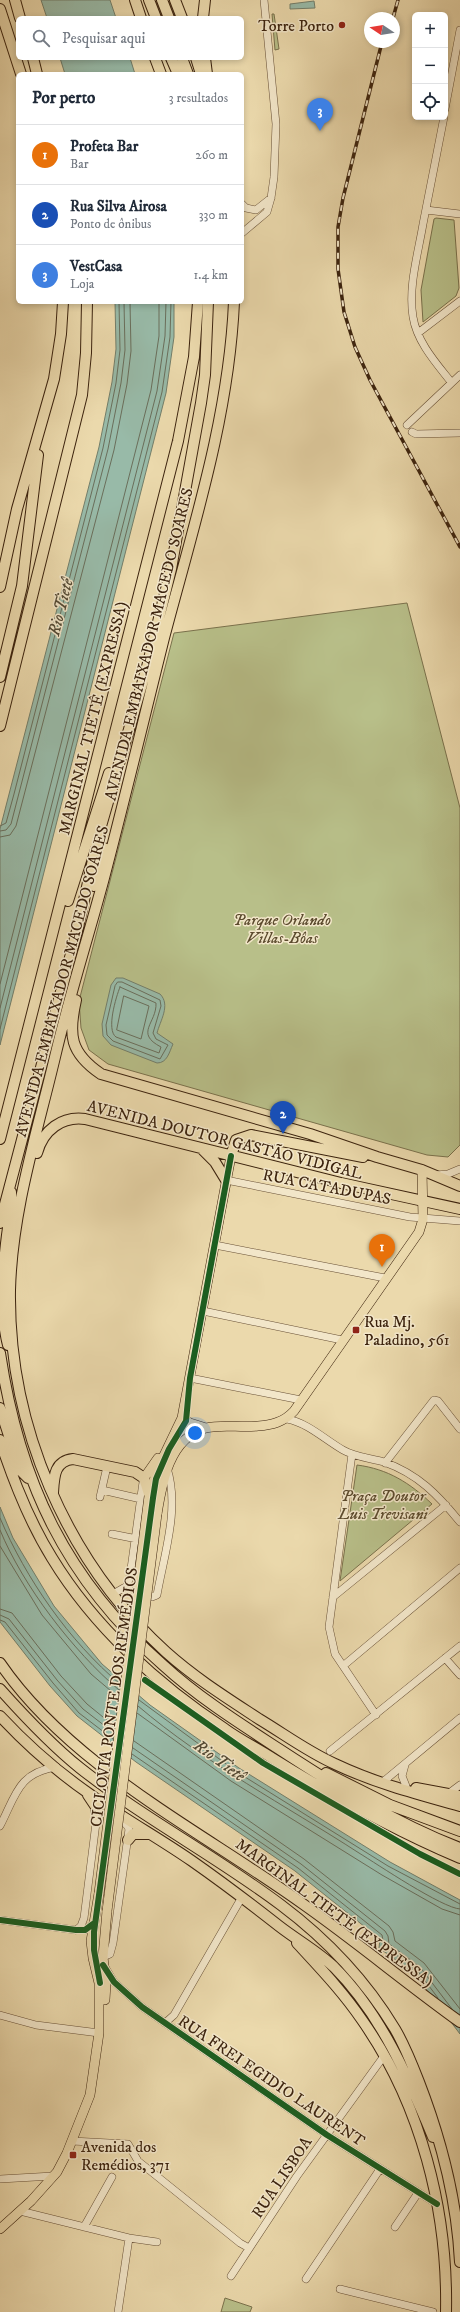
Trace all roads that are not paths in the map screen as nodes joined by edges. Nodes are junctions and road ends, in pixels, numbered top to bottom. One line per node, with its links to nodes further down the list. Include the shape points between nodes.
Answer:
1 (15, 0): 9 (highway)
2 (135, 0): 10 (highway)
3 (162, 0): 12 (highway)
4 (175, 0): 13 (highway)
5 (205, 0): 14 (highway)
6 (264, 0): 37 (street, via 276,124)
7 (150, 3): 11 (highway)
8 (0, 9): 17 (highway)
9 (19, 16)
10 (140, 16)
11 (154, 16)
12 (168, 16)
13 (181, 16)
14 (203, 16)
15 (460, 30): 35 (street)
16 (0, 33): 17 (highway)
17 (13, 49): 18 (highway)
18 (16, 58)
19 (17, 60): 27 (highway)
20 (33, 60): 28 (highway)
21 (156, 60): 29 (highway)
22 (167, 60): 30 (highway)
23 (172, 60): 31 (highway)
24 (183, 60): 32 (highway)
25 (197, 60): 33 (highway)
26 (205, 60): 34 (highway)
27 (20, 72)
28 (36, 72)
29 (160, 72)
30 (171, 72)
31 (177, 72)
32 (187, 72)
33 (201, 72)
34 (207, 72)
35 (448, 94)
36 (443, 120): 39 (street)
37 (271, 198): 38 (street, via 256,210); 41 (street, via 269,208 263,217)
38 (244, 206)
39 (426, 210): 40 (street); 50 (street, via 412,298 413,318)
40 (460, 214)
41 (244, 231)
42 (460, 301): 50 (street)
43 (63, 304): 56 (highway, via 58,359)
44 (87, 304): 63 (highway, via 82,395)
45 (198, 304): 67 (highway, MARGINAL TIETÊ (EXPRESSA), via 193,364 180,434)
46 (208, 304): 51 (highway)
47 (214, 304): 51 (highway, via 214,329)
48 (228, 304): 52 (highway, via 224,352)
49 (234, 304): 52 (highway, AVENIDA EMBAIXADOR MACEDO SOARES)
50 (418, 333): 54 (street, via 428,353)
51 (207, 346): 64 (highway, via 201,403 171,569 147,667)
52 (227, 369): 65 (highway, AVENIDA EMBAIXADOR MACEDO SOARES, via 218,425 196,517)
53 (460, 374): 54 (street)
54 (451, 382): 55 (street)
55 (408, 425)
56 (41, 429): 59 (highway, via 23,486); 62 (highway, via 22,586)
57 (412, 432): 58 (street)
58 (460, 433)
59 (7, 552): 60 (main road); 61 (highway)
60 (0, 561)
61 (0, 587)
62 (0, 677)
63 (0, 726)
64 (121, 754): 66 (highway, via 99,833); 67 (highway, via 111,767 60,925)
65 (133, 759): 66 (highway, via 124,774 87,912); 68 (highway, AVENIDA EMBAIXADOR MACEDO SOARES)
66 (78, 927): 78 (highway)
67 (52, 937): 69 (highway, MARGINAL TIETÊ (EXPRESSA))
68 (81, 958): 72 (highway, AVENIDA DOUTOR GASTÃO VIDIGAL, via 81,976 72,1016 71,1034 76,1050 93,1068 111,1077 310,1134); 75 (highway, AVENIDA EMBAIXADOR MACEDO SOARES)
69 (0, 1139)
70 (201, 1149): 71 (highway, AVENIDA DOUTOR GASTÃO VIDIGAL); 75 (highway, AVENIDA DOUTOR GASTÃO VIDIGAL, via 85,1119 71,1118 57,1124 46,1134 39,1145 35,1163); 77 (highway, via 215,1162)
71 (231, 1156): 72 (highway, via 236,1140 251,1135 362,1158); 77 (main road); 80 (highway, AVENIDA DOUTOR GASTÃO VIDIGAL)
72 (377, 1157): 74 (highway)
73 (460, 1169): 76 (street, via 448,1174)
74 (422, 1170): 76 (highway); 80 (main road)
75 (27, 1174): 90 (highway, AVENIDA EMBAIXADOR MACEDO SOARES, via 16,1224 11,1274)
76 (436, 1174): 79 (highway)
77 (226, 1180): 82 (street, RUA CATADUPAS); 85 (main road)
78 (10, 1184): 84 (highway); 90 (highway, via 12,1207 5,1253 3,1296 5,1336)
79 (460, 1186)
80 (422, 1201): 81 (highway, AVENIDA DOUTOR GASTÃO VIDIGAL); 82 (main road)
81 (460, 1208)
82 (423, 1219): 83 (street, RUA CATADUPAS); 86 (main road, via 415,1238)
83 (460, 1221)
84 (0, 1223)
85 (215, 1245): 86 (street); 87 (main road)
86 (385, 1278): 88 (main road)
87 (203, 1311): 88 (street); 91 (main road)
88 (342, 1340): 92 (main road)
89 (0, 1353): 107 (highway, via 11,1412)
90 (12, 1356): 108 (highway, AVENIDA EMBAIXADOR MACEDO SOARES, via 30,1436)
91 (190, 1378): 92 (street); 95 (main road)
92 (301, 1400): 94 (main road)
93 (0, 1408): 107 (highway, via 20,1470)
94 (294, 1411): 96 (main road); 97 (street)
95 (182, 1418): 98 (main road); 101 (main road)
96 (287, 1419): 97 (street); 98 (main road, via 255,1427)
97 (297, 1421): 102 (street)
98 (206, 1428): 104 (main road, via 187,1438)
99 (460, 1429): 103 (street, via 438,1401 434,1400)
100 (0, 1440): 144 (highway, via 21,1496 43,1543 76,1592 105,1627 147,1668 226,1730 322,1789 374,1818)
101 (166, 1450): 106 (main road); 109 (main road)
102 (352, 1454): 103 (street); 117 (street)
103 (385, 1463): 110 (street, via 426,1485)
104 (167, 1468): 115 (street, via 172,1486 171,1511 157,1595 152,1597); 150 (main road, bridge, via 157,1514 107,1911)
105 (106, 1471): 109 (street, via 101,1493)
106 (144, 1478): 108 (highway, via 130,1470 68,1460 56,1470); 109 (highway)
107 (32, 1483): 130 (highway, via 65,1549 122,1625 164,1667 228,1716)
108 (53, 1495): 116 (highway, AVENIDA EMBAIXADOR MACEDO SOARES, via 86,1556)
109 (146, 1496): 113 (street); 147 (main road, bridge, via 99,1893)
110 (446, 1505): 111 (street); 117 (street)
111 (460, 1522)
112 (112, 1534): 113 (street)
113 (136, 1539): 115 (street)
114 (460, 1568): 121 (street)
115 (127, 1586): 116 (street)
116 (114, 1594): 131 (highway, AVENIDA EMBAIXADOR MACEDO SOARES, via 152,1638 202,1682 322,1758)
117 (333, 1597): 121 (street, via 330,1636 335,1654)
118 (460, 1646): 119 (street)
119 (445, 1658): 122 (street); 124 (street)
120 (0, 1663): 152 (highway, MARGINAL TIETÊ (EXPRESSA), via 42,1713 92,1759 304,1904)
121 (343, 1666): 124 (street)
122 (460, 1675)
123 (0, 1689): 159 (highway, via 45,1738 79,1767 281,1905 333,1950 370,1992 396,2030 430,2111)
124 (376, 1715): 127 (street)
125 (0, 1716): 129 (highway)
126 (460, 1718): 128 (street)
127 (330, 1751)
128 (405, 1765): 131 (street); 133 (street, via 402,1776)
129 (56, 1767): 134 (highway); 139 (street, via 36,1772 24,1781)
130 (311, 1770): 140 (highway, via 328,1774 390,1806); 143 (highway, via 377,1810)
131 (379, 1781): 133 (highway); 137 (highway, via 389,1787)
132 (460, 1785): 135 (street)
133 (406, 1786): 135 (highway)
134 (84, 1790): 138 (highway, via 96,1807); 141 (highway)
135 (448, 1794): 136 (highway)
136 (460, 1796)
137 (460, 1806)
138 (97, 1815): 142 (street, via 106,1814 124,1823 129,1829); 148 (street, via 84,1918)
139 (0, 1826)
140 (460, 1831)
141 (150, 1834): 142 (highway, via 133,1834); 145 (highway)
142 (128, 1840): 150 (street, via 114,1943 110,1954)
143 (460, 1848)
144 (460, 1858)
145 (242, 1897): 149 (highway); 153 (street, via 174,2015)
146 (0, 1920): 148 (street)
147 (93, 1924): 148 (street, via 85,1930); 154 (main road, via 92,1950 99,1983)
148 (76, 1930)
149 (288, 1933): 155 (highway, via 343,1993); 159 (highway, via 333,1966 367,2009 400,2061)
150 (103, 1961): 153 (street, RUA FREI EGIDIO LAURENT, via 114,1982 128,1997); 154 (main road, via 105,1990 103,2025)
151 (0, 2015): 154 (street, via 36,2025)
152 (460, 2022)
153 (165, 2023): 156 (street, RUA FREI EGIDIO LAURENT)
154 (99, 2033): 157 (main road, via 90,2095)
155 (384, 2056): 156 (street, RUA LISBOA); 164 (highway, via 414,2122 430,2171)
156 (327, 2135): 158 (street, RUA FREI EGIDIO LAURENT); 171 (street, RUA LISBOA)
157 (72, 2141): 160 (main road); 171 (street, via 128,2144 138,2161 235,2239)
158 (380, 2169): 163 (street, RUA FREI EGIDIO LAURENT); 174 (street)
159 (446, 2169): 172 (highway, via 457,2223)
160 (53, 2176): 162 (street); 165 (main road)
161 (112, 2177): 166 (street)
162 (0, 2179)
163 (418, 2193): 164 (street, RUA FREI EGIDIO LAURENT); 167 (street)
164 (437, 2204): 178 (highway, via 444,2255)
165 (20, 2211): 166 (street); 168 (main road)
166 (84, 2227): 169 (street)
167 (395, 2227)
168 (0, 2229)
169 (129, 2238): 170 (street); 176 (street)
170 (157, 2242)
171 (250, 2248): 173 (street, RUA LISBOA)
172 (460, 2262)
173 (231, 2276)
174 (306, 2279)
175 (340, 2289): 177 (street)
176 (118, 2312)
177 (433, 2312)
178 (446, 2312)

